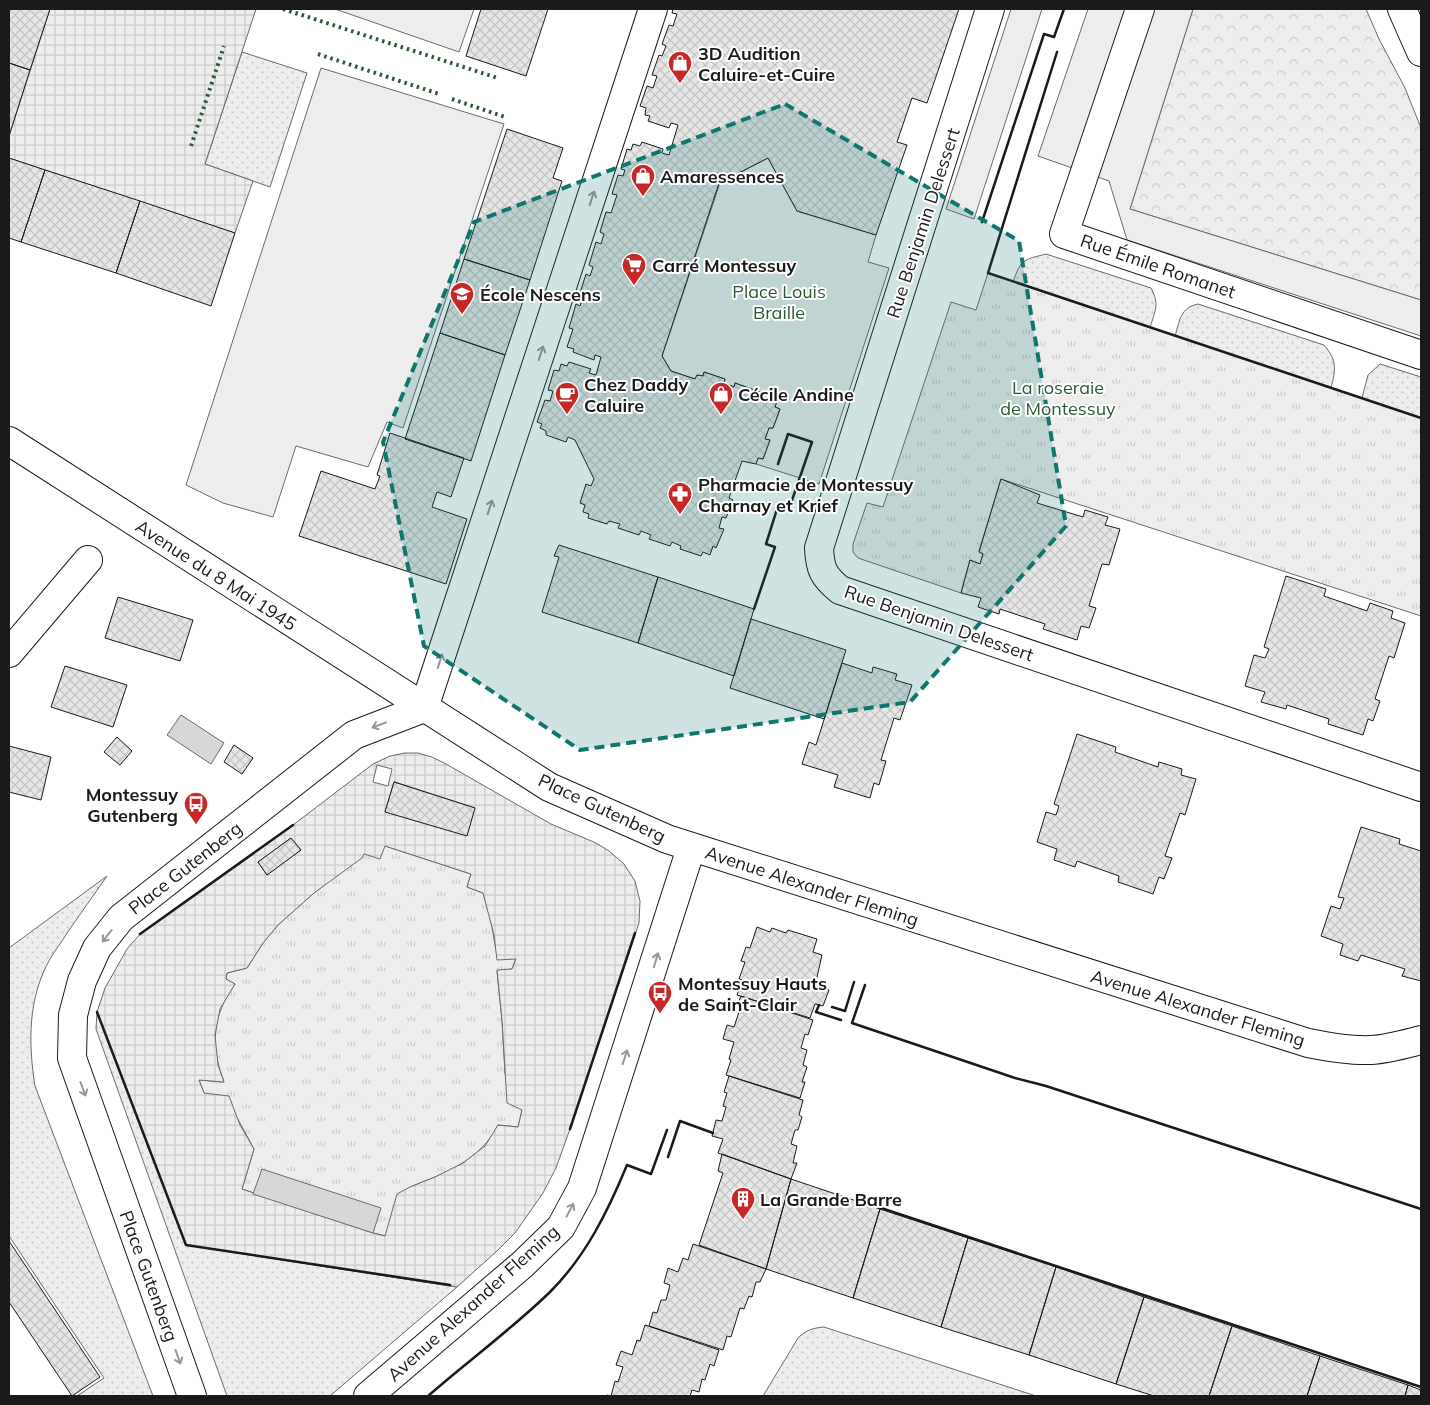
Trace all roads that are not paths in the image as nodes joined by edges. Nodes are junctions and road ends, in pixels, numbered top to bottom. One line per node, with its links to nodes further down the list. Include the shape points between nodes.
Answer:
1 (653, 9): 10 (street, one-way to 1)
2 (990, 9): 11 (street, Rue Benjamin Delessert, via 820,548 820,565 828,580 840,590)
3 (1140, 9): 6 (street, Rue Émile Romanet, via 1064,234)
4 (1402, 9): 5 (street)
5 (1421, 52)
6 (1421, 355)
7 (9, 441): 10 (street, Avenue du 8 Mai 1945)
8 (88, 560): 9 (street)
9 (9, 653)
10 (424, 708): 12 (street, Place Gutenberg, via 549,787); 14 (street, Place Gutenberg, one-way to 14, via 354,735 121,918 97,948 82,981 73,1015 72,1058)
11 (1421, 787)
12 (691, 848): 13 (street, Avenue Alexander Fleming, via 1308,1043 1338,1049 1370,1050); 15 (street, Avenue Alexander Fleming, one-way to 12, via 516,1270 561,1227 582,1188)
13 (1421, 1040)
14 (192, 1396)
15 (368, 1396)

